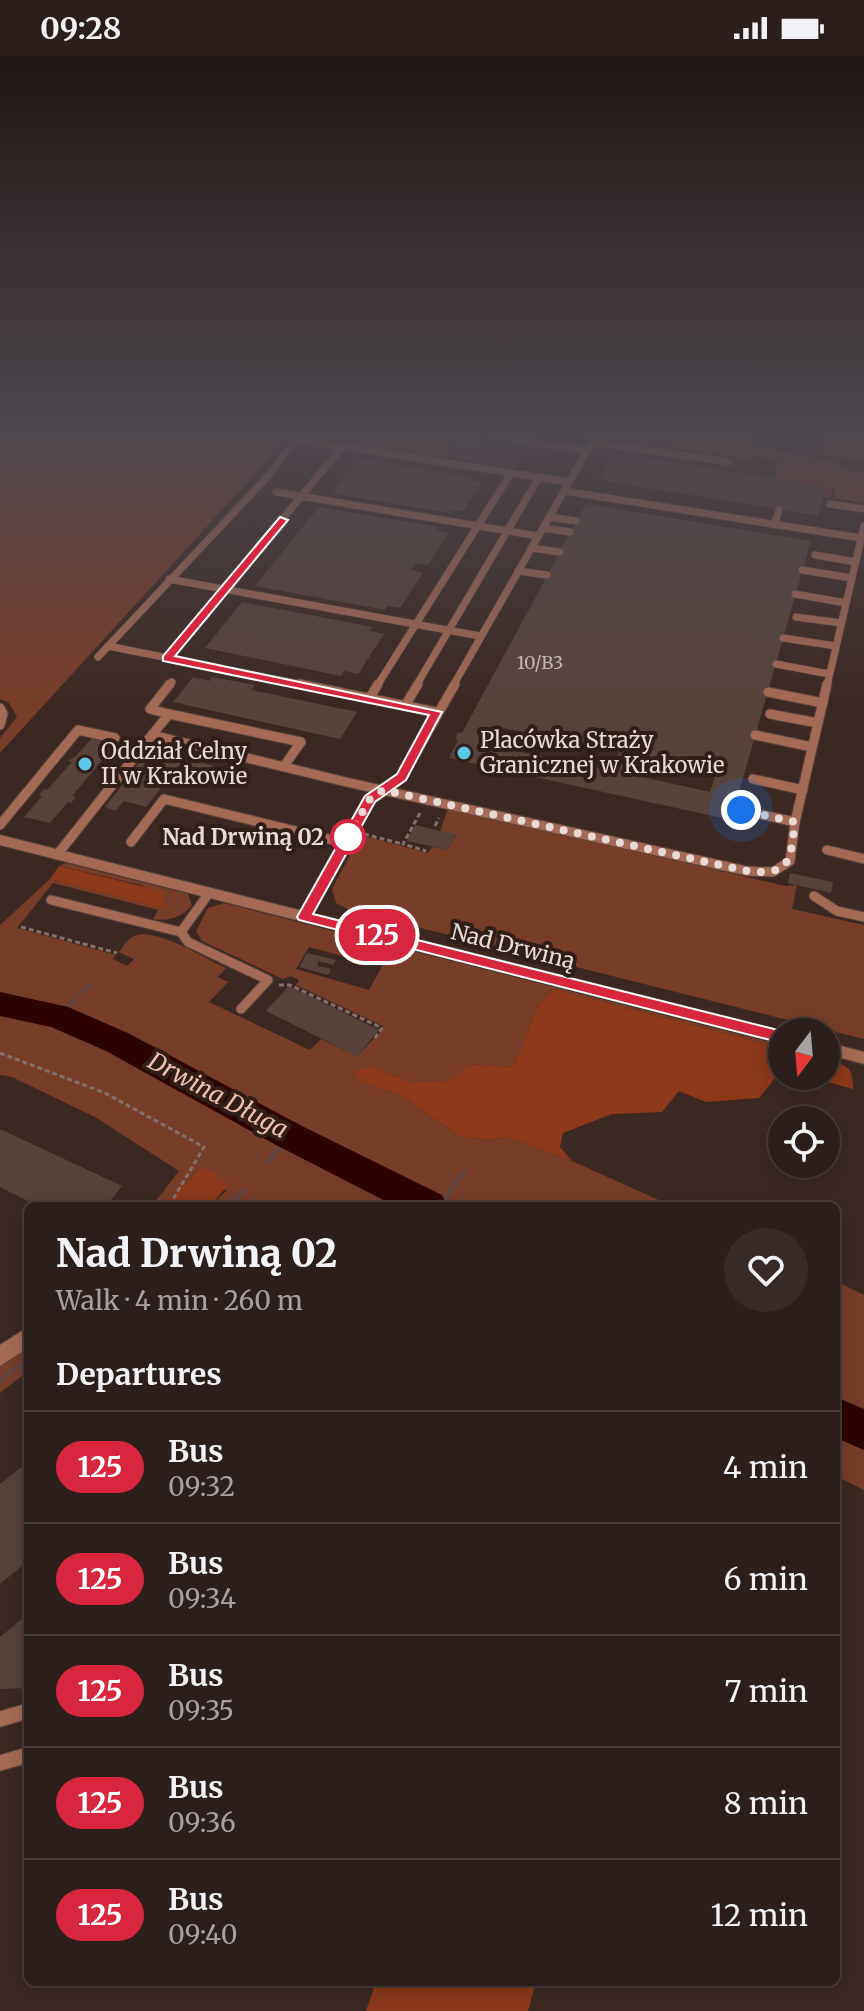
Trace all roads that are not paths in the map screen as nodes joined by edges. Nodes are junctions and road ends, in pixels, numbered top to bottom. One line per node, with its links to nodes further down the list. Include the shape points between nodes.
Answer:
1 (224, 522): 24 (lane)
2 (281, 522): 25 (lane)
3 (454, 522): 9 (lane)
4 (478, 522): 9 (lane)
5 (513, 522): 11 (lane)
6 (546, 522): 10 (lane)
7 (760, 522): 8 (lane)
8 (771, 524): 12 (lane); 14 (lane)
9 (476, 526): 11 (lane); 30 (lane)
10 (543, 528): 13 (lane); 15 (lane)
11 (508, 531): 15 (lane); 31 (lane)
12 (863, 531): 19 (lane)
13 (570, 532)
14 (764, 533)
15 (538, 536): 16 (lane)
16 (531, 548): 17 (lane); 21 (lane)
17 (560, 552)
18 (815, 555): 19 (lane)
19 (856, 562): 23 (lane)
20 (802, 570): 23 (lane)
21 (518, 571): 22 (lane); 32 (lane)
22 (547, 575)
23 (852, 578): 27 (lane)
24 (169, 579): 25 (lane); 34 (lane)
25 (225, 589): 30 (lane); 37 (lane)
26 (795, 594): 27 (lane)
27 (846, 603): 29 (lane)
28 (796, 617): 29 (lane)
29 (841, 623): 35 (lane)
30 (415, 624): 31 (lane); 42 (lane)
31 (449, 631): 32 (lane); 44 (lane)
32 (480, 636): 46 (lane)
33 (783, 638): 35 (lane)
34 (108, 646): 36 (lane); 37 (lane)
35 (836, 646): 39 (lane)
36 (98, 657)
37 (167, 658): 42 (lane)
38 (776, 664): 39 (lane)
39 (829, 674): 43 (lane)
40 (172, 682): 47 (lane, via 150,709)
41 (768, 692): 43 (lane)
42 (369, 699): 44 (lane)
43 (823, 703): 49 (lane)
44 (405, 706): 46 (lane)
45 (0, 708): 50 (lane)
46 (436, 712): 57 (lane, via 402,777)
47 (169, 714): 51 (lane); 55 (lane, via 301,742)
48 (770, 714): 49 (lane)
49 (818, 723): 54 (lane)
50 (0, 725)
51 (152, 735): 55 (lane); 66 (lane)
52 (755, 735): 54 (lane)
53 (115, 738): 61 (lane, via 78,730)
54 (812, 747): 58 (lane)
55 (284, 766): 57 (lane)
56 (753, 779): 58 (lane)
57 (383, 790): 60 (lane, via 761,873 790,861); 64 (lane, via 370,799)
58 (803, 790): 60 (lane)
59 (741, 810): 60 (lane)
60 (795, 822)
61 (0, 825)
62 (0, 840): 66 (street, Nad Drwiną)
63 (131, 842): 64 (lane, via 164,799)
64 (345, 843): 71 (lane)
65 (827, 850): 67 (lane)
66 (57, 855): 68 (street, Nad Drwiną)
67 (864, 859)
68 (209, 893): 71 (street, Nad Drwiną); 73 (lane)
69 (814, 896): 72 (lane, via 849,917)
70 (51, 900): 73 (lane)
71 (304, 917): 75 (street, Nad Drwiną)
72 (864, 917)
73 (181, 932): 74 (lane, via 188,942 268,980)
74 (241, 1009)
75 (768, 1033)
76 (840, 1052): 77 (street)
77 (864, 1058)
78 (24, 1339): 79 (street)
79 (0, 1357)
80 (24, 1712): 81 (lane)
81 (0, 1719)
82 (24, 1756): 83 (lane)
83 (0, 1763)

